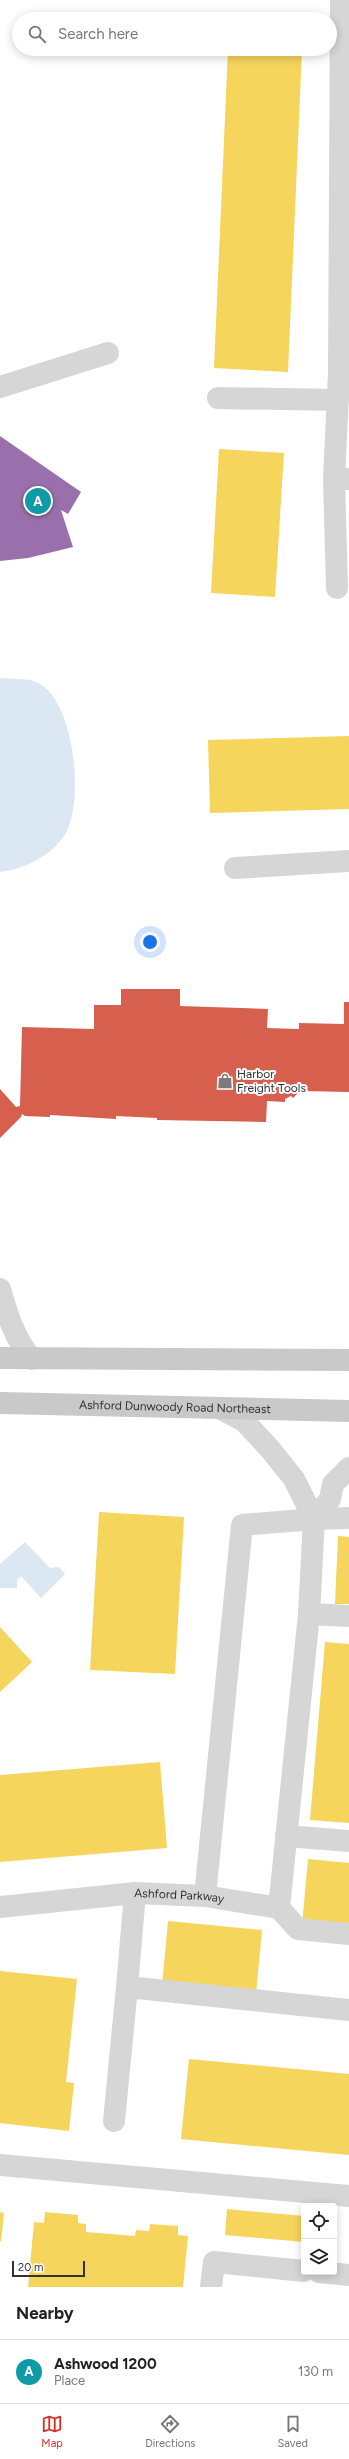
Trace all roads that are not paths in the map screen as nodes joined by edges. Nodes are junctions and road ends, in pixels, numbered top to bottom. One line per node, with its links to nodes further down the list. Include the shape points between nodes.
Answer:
1 (341, 0): 5 (street)
2 (108, 353): 3 (street)
3 (0, 387)
4 (218, 398): 5 (street)
5 (338, 400): 6 (street)
6 (341, 479): 7 (street)
7 (337, 588)
8 (349, 861): 9 (street)
9 (235, 868)
10 (0, 1284): 12 (street, via 6,1312 23,1348)
11 (0, 1358): 12 (main road)
12 (32, 1359): 13 (main road)
13 (349, 1360)
14 (0, 1403): 15 (main road, Ashford Dunwoody Road Northeast)
15 (218, 1408): 16 (main road, Ashford Dunwoody Road Northeast); 19 (street, via 244,1421 270,1449 294,1479)
16 (349, 1411)
17 (349, 1468): 19 (street, via 333,1484 330,1499)
18 (349, 1518): 19 (street)
19 (314, 1519): 20 (street); 25 (street, via 242,1525)
20 (309, 1614): 21 (street); 22 (street)
21 (349, 1616)
22 (286, 1836): 23 (street); 27 (street)
23 (349, 1841)
24 (135, 1893): 25 (street, Ashford Parkway); 26 (street, Ashford Parkway); 29 (street)
25 (205, 1896): 27 (street, Ashford Parkway)
26 (0, 1907)
27 (279, 1908): 28 (street, via 298,1929)
28 (349, 1934)
29 (127, 1987): 30 (street); 31 (street)
30 (349, 2010)
31 (114, 2121)
32 (0, 2165): 33 (street)
33 (349, 2196)
34 (301, 2271): 37 (street, via 214,2262)
35 (337, 2274): 36 (street)
36 (349, 2275)
37 (211, 2287)

